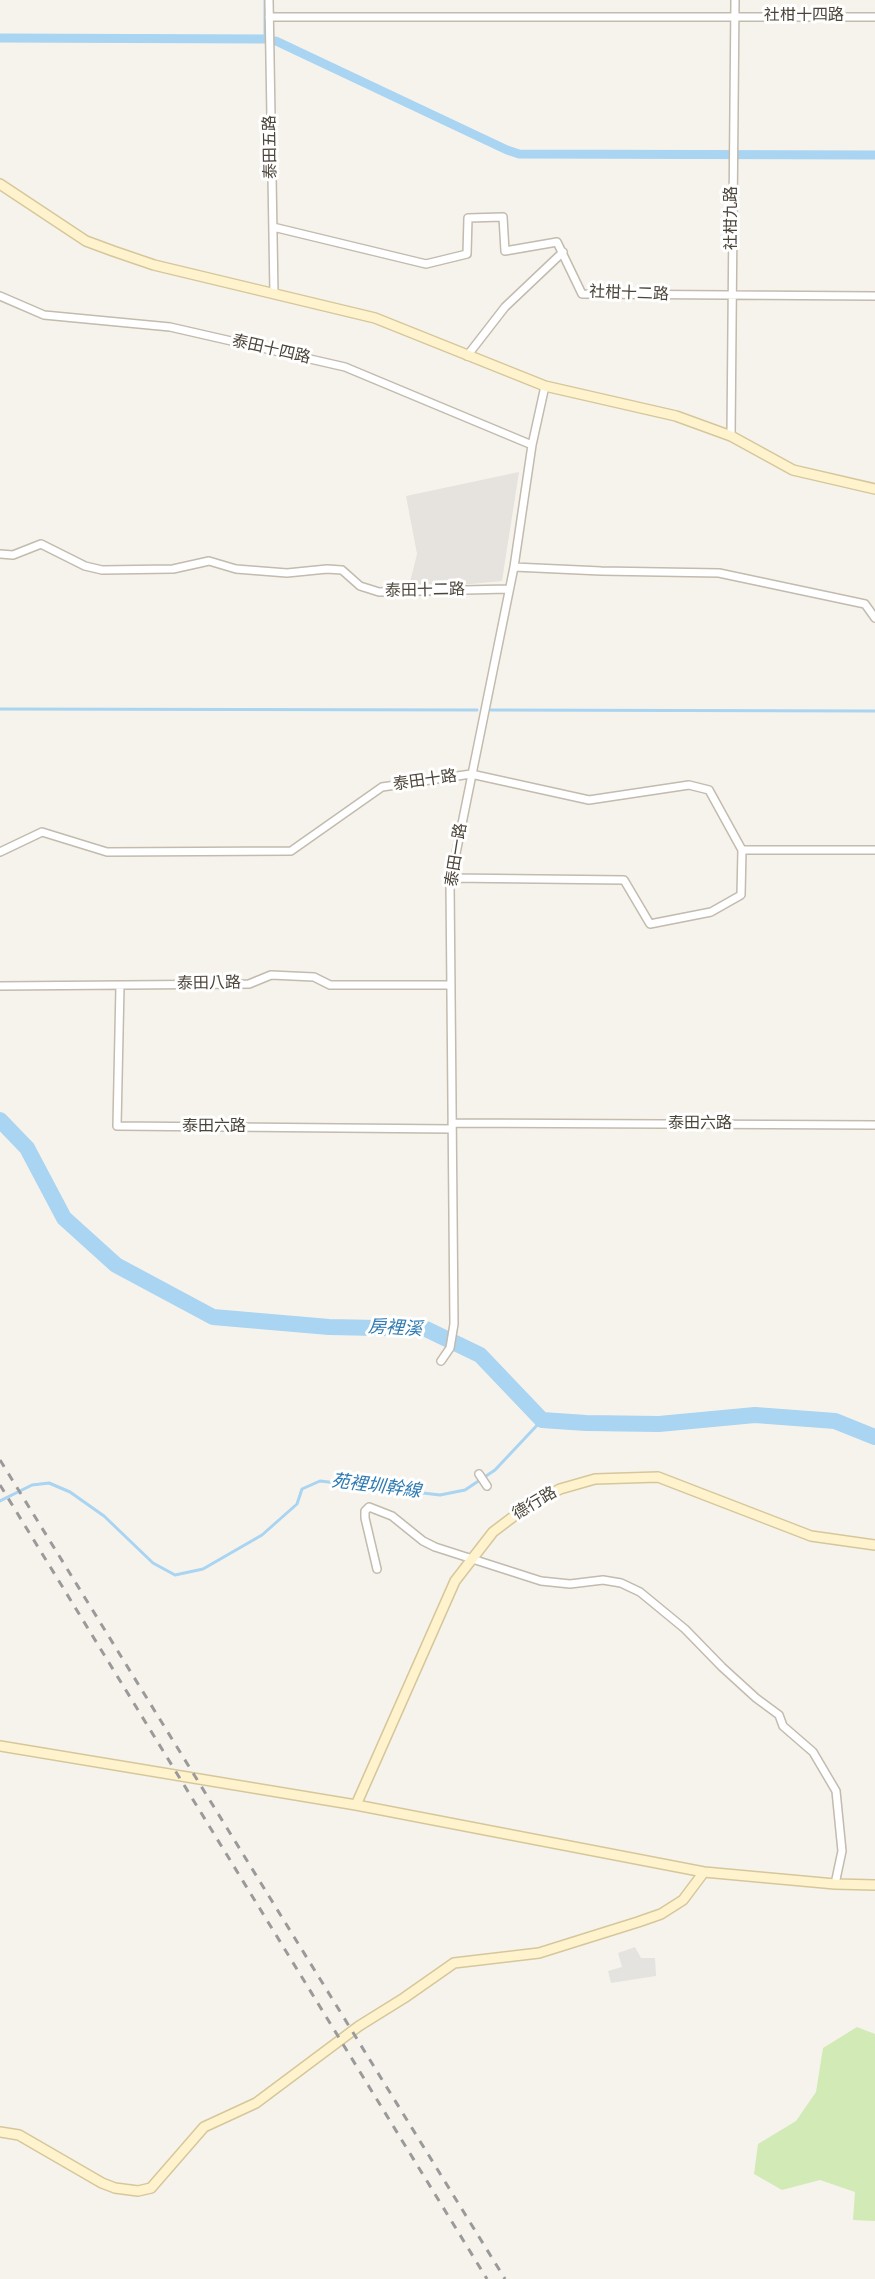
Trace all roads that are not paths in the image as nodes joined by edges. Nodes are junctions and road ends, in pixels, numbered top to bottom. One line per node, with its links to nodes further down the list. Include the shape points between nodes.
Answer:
1 (269, 0): 4 (street, 泰田五路)
2 (735, 0): 3 (street, 社柑九路)
3 (734, 16): 4 (street, 社柑十四路); 5 (street, 社柑十四路); 11 (street, 社柑九路)
4 (269, 17): 7 (street, 泰田五路)
5 (875, 17)
6 (0, 184): 9 (street, via 86,241 154,265)
7 (273, 227): 8 (street, via 426,264 467,254 468,218 503,217 505,250 557,242); 9 (street, 泰田五路)
8 (563, 252): 11 (street, 社柑十二路, via 582,294); 13 (street, via 505,307)
9 (274, 294): 13 (street, via 375,318)
10 (0, 296): 16 (street, 泰田十四路, via 44,315 170,327 345,367)
11 (732, 296): 12 (street, 社柑十二路); 15 (street, 社柑九路)
12 (875, 296)
13 (467, 356): 14 (street)
14 (545, 386): 15 (street, via 676,416); 16 (street, 泰田一路)
15 (731, 436): 17 (street, via 793,470)
16 (532, 445): 19 (street, 泰田一路)
17 (875, 489)
18 (0, 554): 20 (street, 泰田十二路, via 13,555 41,544 102,570 173,569 209,561 287,573 342,570 360,586 379,592)
19 (514, 567): 20 (street, 泰田一路); 21 (street, via 719,573 865,604)
20 (508, 589): 22 (street, 泰田一路)
21 (875, 618)
22 (471, 774): 23 (street, 泰田十路, via 589,800 689,785 709,790); 25 (street, 泰田十路, via 382,787 291,851 106,852 42,832); 26 (street, 泰田一路)
23 (742, 850): 24 (street); 26 (street, via 741,895 711,912 651,924 624,880)
24 (875, 850)
25 (0, 852)
26 (451, 878): 27 (street, 泰田一路)
27 (451, 985): 29 (street, 泰田八路, via 330,986 314,977 271,975 249,984); 31 (street, 泰田一路)
28 (0, 986): 29 (street, 泰田八路)
29 (120, 986): 31 (street, 泰田六路, via 117,1126)
30 (875, 1125): 31 (street, 泰田六路)
31 (452, 1126): 32 (street, 泰田一路, via 454,1332)
32 (441, 1361)
33 (479, 1474): 34 (street)
34 (487, 1486)
35 (875, 1545): 36 (street, 德行路, via 811,1536 658,1477 595,1479 560,1489 526,1507 493,1532)
36 (471, 1559): 37 (street, via 423,1541 392,1516 369,1507 365,1518); 39 (street, 德行路, via 455,1581); 41 (street, via 555,1584 603,1580 632,1587 685,1629 722,1667 779,1715 783,1726 813,1752 824,1770 836,1791 842,1851)
37 (377, 1569)
38 (0, 1746): 39 (street)
39 (357, 1805): 40 (street)
40 (704, 1872): 41 (street); 43 (street, via 683,1900 661,1914 538,1953 454,1963 359,2026 256,2103 204,2127 151,2188 115,2188 19,2135)
41 (835, 1884): 42 (street)
42 (875, 1885)
43 (0, 2132)

